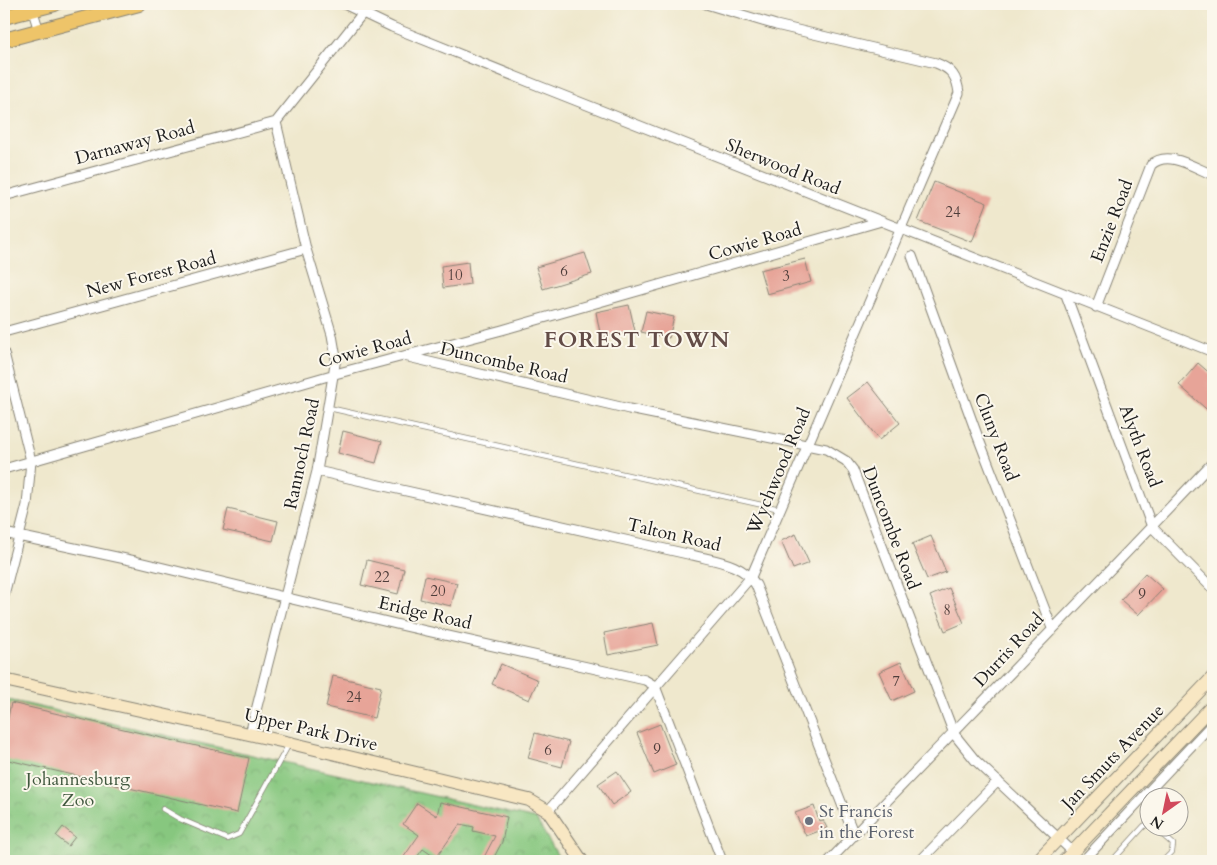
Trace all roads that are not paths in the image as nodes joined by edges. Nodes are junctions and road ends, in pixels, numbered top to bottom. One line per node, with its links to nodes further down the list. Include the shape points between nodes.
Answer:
1 (14, 4): 9 (main road)
2 (56, 4): 7 (main road)
3 (139, 4): 10 (main road)
4 (344, 4): 8 (street, Sherwood Road)
5 (370, 4): 8 (street)
6 (706, 4): 16 (street, Wychwood Road, via 776,25 936,63 947,67 954,75 959,93)
7 (31, 6): 9 (main road); 10 (street)
8 (362, 14): 12 (street); 15 (street, Sherwood Road)
9 (4, 16)
10 (39, 31): 11 (main road)
11 (4, 40)
12 (276, 122): 14 (street, Darnaway Road); 17 (street, Rannoch Road)
13 (1213, 175): 20 (street, Enzie Road, via 1168,157 1158,158 1148,172)
14 (4, 196)
15 (878, 222): 16 (street, Sherwood Road); 24 (street, Cowie Road)
16 (899, 229): 19 (street, Sherwood Road); 27 (street, Wychwood Road)
17 (306, 249): 21 (street, New Forest Road); 25 (street, Rannoch Road, via 332,335)
18 (912, 256): 40 (street, Cluny Road)
19 (1066, 294): 20 (street, Sherwood Road); 33 (street, Alyth Road)
20 (1096, 307): 22 (street, Sherwood Road)
21 (4, 332)
22 (1213, 352)
23 (4, 353): 28 (street)
24 (404, 356): 25 (street, Cowie Road); 27 (street, Duncombe Road, via 629,409)
25 (335, 374): 26 (street, Rannoch Road); 28 (street, Cowie Road)
26 (329, 408): 31 (street, Rannoch Road); 32 (lane)
27 (808, 446): 32 (street, Wychwood Road); 47 (street, Duncombe Road, via 838,455 853,470)
28 (31, 461): 30 (street, Cowie Road); 35 (street, via 27,505)
29 (1213, 462): 33 (street, Durris Road)
30 (4, 469)
31 (317, 471): 36 (street, Talton Road, via 692,555 731,565); 39 (street, Rannoch Road)
32 (780, 509): 36 (street, Wychwood Road)
33 (1152, 526): 37 (street, Alyth Road); 40 (street, Durris Road)
34 (4, 533): 35 (street, Eridge Road)
35 (19, 537): 38 (street); 39 (street, Eridge Road)
36 (751, 577): 43 (street, Wychwood Road); 53 (street)
37 (1213, 589)
38 (4, 595)
39 (284, 597): 43 (street, Eridge Road, via 626,675); 46 (street, Rannoch Road)
40 (1052, 628): 47 (street, Durris Road)
41 (1213, 677): 54 (main road, Jan Smuts Avenue)
42 (4, 680): 46 (main road, Upper Park Drive)
43 (655, 686): 51 (street, Wychwood Road); 58 (street)
44 (1213, 705): 56 (main road, Jan Smuts Avenue)
45 (1213, 723): 63 (street)
46 (250, 734): 48 (main road, Upper Park Drive)
47 (954, 734): 49 (street, Duncombe Road); 53 (street, Durris Road)
48 (290, 743): 50 (lane, via 239,834 227,839); 51 (main road, Upper Park Drive, via 503,793 529,800)
49 (998, 781): 54 (street, Duncombe Road); 60 (street)
50 (163, 809)
51 (548, 811): 57 (main road, Upper Park Drive)
52 (1140, 830): 64 (lane)
53 (854, 835): 59 (street, Durris Road)
54 (1060, 838): 56 (street, Duncombe Road); 61 (main road, Jan Smuts Avenue)
55 (1166, 838): 65 (lane, via 1172,844 1172,852)
56 (1073, 852): 62 (main road, Jan Smuts Avenue)
57 (582, 861)
58 (722, 861)
59 (829, 861)
60 (920, 861)
61 (1037, 861)
62 (1064, 861)
63 (1083, 861)
64 (1112, 861)
65 (1163, 861)

